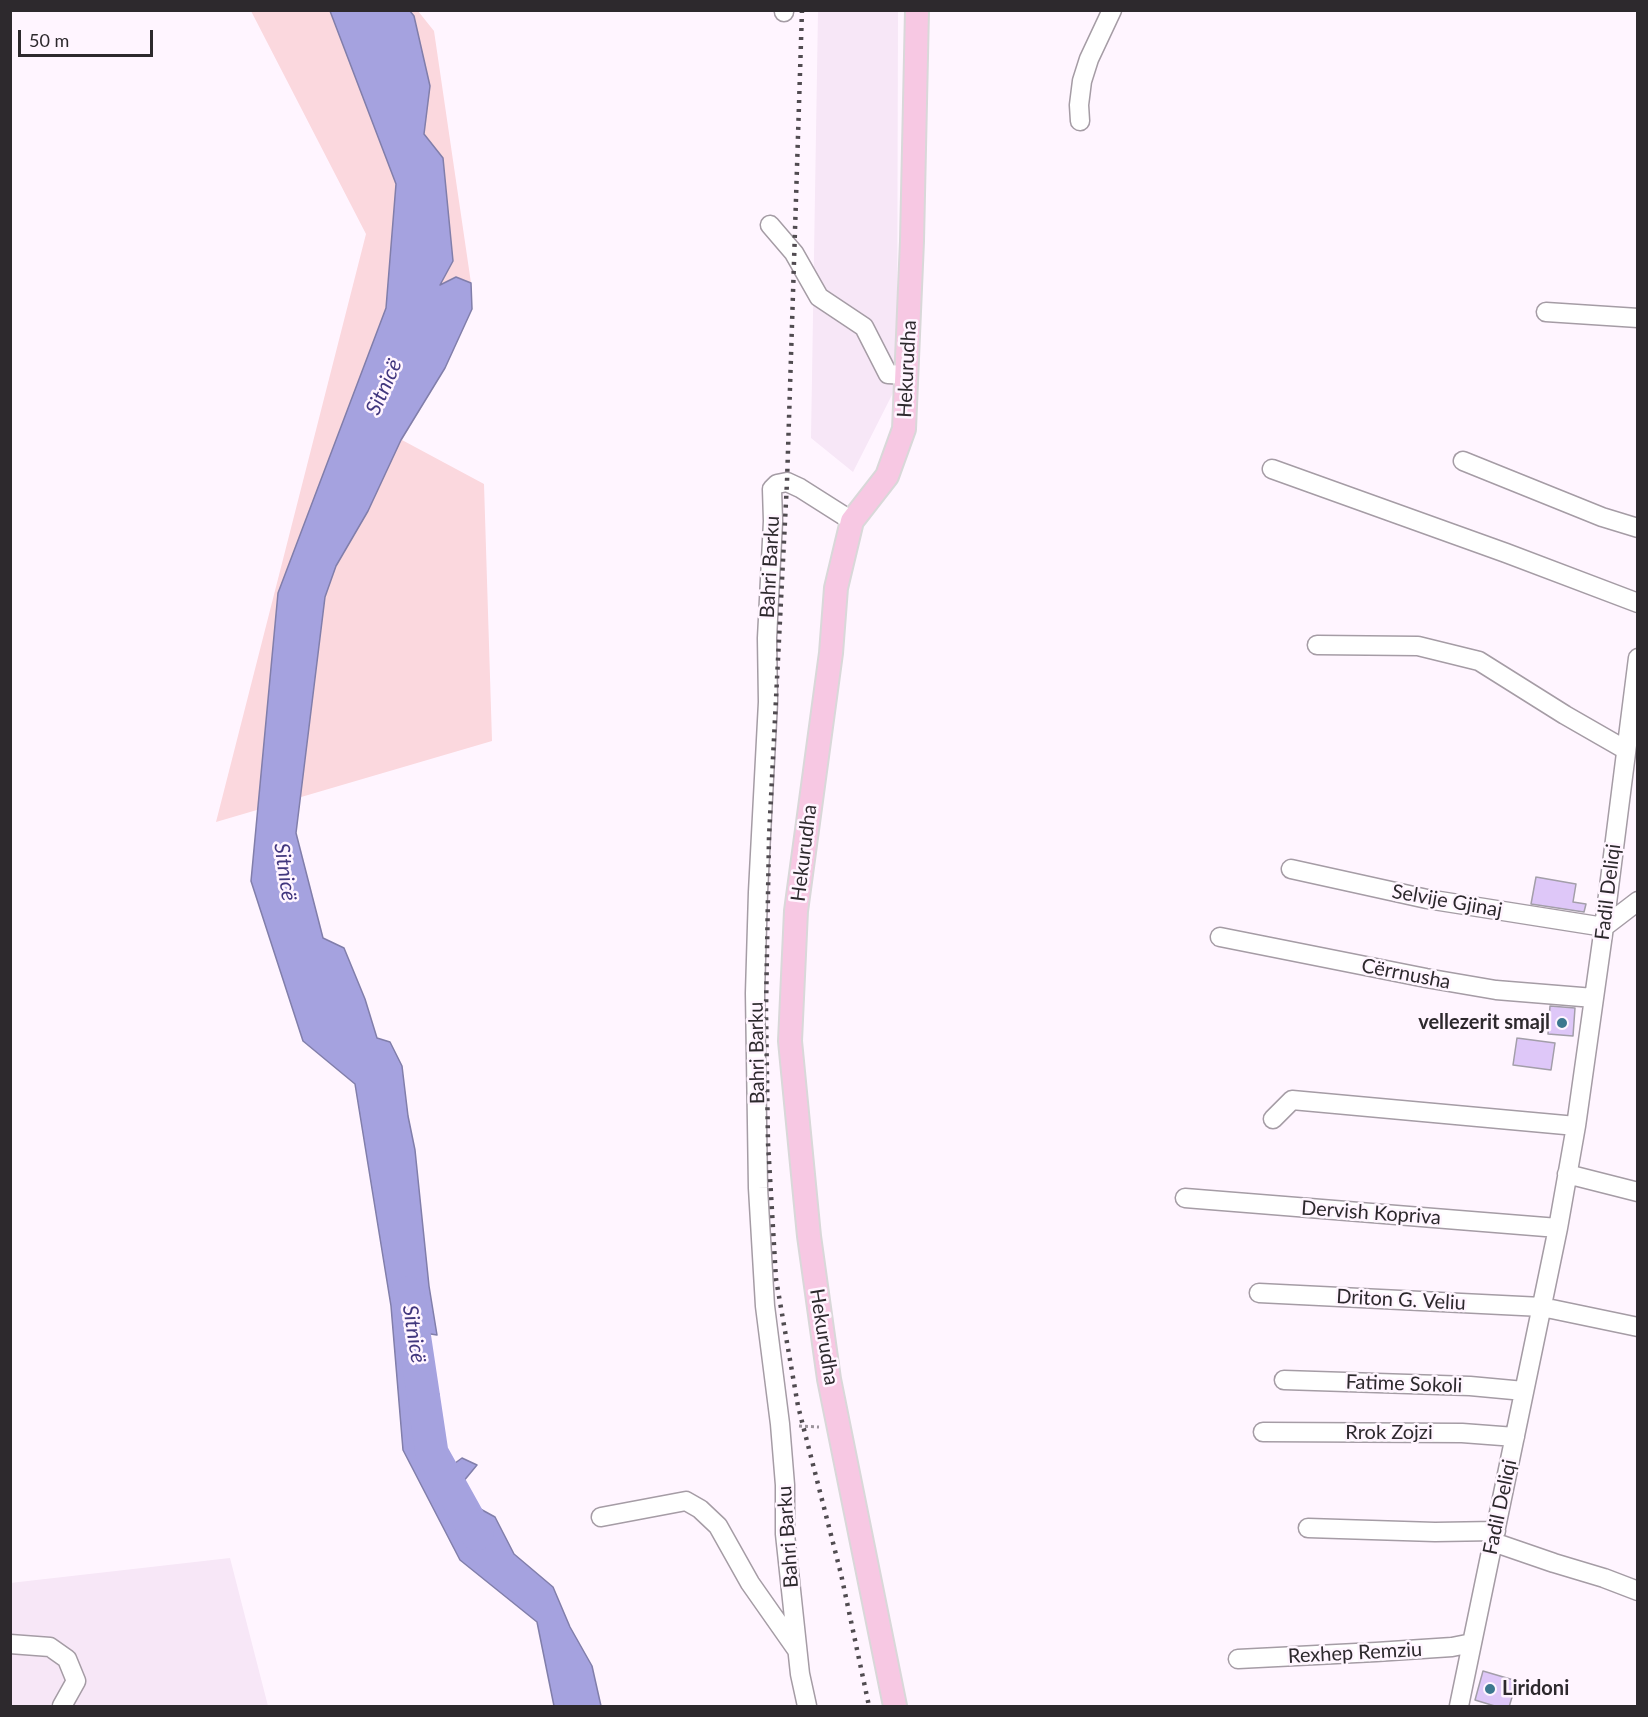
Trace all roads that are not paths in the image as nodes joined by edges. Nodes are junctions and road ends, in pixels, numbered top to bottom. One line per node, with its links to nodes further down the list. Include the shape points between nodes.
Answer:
1 (917, 10): 7 (main road, Hekurudha)
2 (1112, 10): 3 (street, via 1082,81)
3 (1080, 121)
4 (770, 225): 7 (street, via 794,253 819,297 864,327 888,374)
5 (1546, 312): 6 (street)
6 (1638, 318)
7 (908, 375): 10 (main road, Hekurudha, via 904,429 887,477)
8 (1463, 461): 11 (street)
9 (1272, 469): 12 (street)
10 (852, 520): 41 (street, Bahri Barku, via 787,482 772,489 768,702 755,993 758,1188 765,1306 780,1424 785,1534); 46 (main road, Hekurudha, via 836,588 831,653 796,911 790,1041 809,1236 829,1379)
11 (1638, 528)
12 (1638, 603)
13 (1317, 645): 16 (street, via 1418,646 1479,661)
14 (1638, 658): 15 (street, Fadil Deliqi)
15 (1634, 724): 16 (street, Fadil Deliqi)
16 (1626, 750): 19 (street, Fadil Deliqi)
17 (1291, 869): 19 (street, Selvije Gjinaj, via 1427,899)
18 (1638, 901): 19 (street)
19 (1604, 927): 21 (street, Fadil Deliqi)
20 (1220, 937): 21 (street, Cërrnusha, via 1496,990)
21 (1594, 998): 23 (street, Fadil Deliqi)
22 (1273, 1119): 23 (street, via 1292,1100)
23 (1576, 1125): 24 (street, Fadil Deliqi)
24 (1567, 1174): 25 (street); 27 (street, Fadil Deliqi)
25 (1638, 1192)
26 (1185, 1198): 27 (street, Dervish Kopriva)
27 (1558, 1228): 29 (street, Fadil Deliqi)
28 (1259, 1293): 29 (street, Driton G. Veliu)
29 (1542, 1307): 30 (street); 32 (street, Fadil Deliqi)
30 (1638, 1327)
31 (1284, 1380): 32 (street, Fatime Sokoli)
32 (1524, 1391): 34 (street, Fadil Deliqi)
33 (1263, 1432): 34 (street, Rrok Zojzi)
34 (1515, 1437): 37 (street, Fadil Deliqi)
35 (601, 1517): 41 (street, via 686,1501 700,1509 718,1526 750,1583)
36 (1308, 1528): 37 (street)
37 (1494, 1536): 38 (street, via 1554,1563); 40 (street, Fadil Deliqi)
38 (1638, 1591)
39 (10, 1644): 44 (street, via 50,1647 67,1659 76,1681)
40 (1472, 1644): 42 (street, Rexhep Remziu); 43 (street, Fadil Deliqi)
41 (798, 1651): 45 (street, Bahri Barku)
42 (1238, 1659)
43 (1465, 1705)
44 (62, 1707)
45 (807, 1707)
46 (895, 1707)

